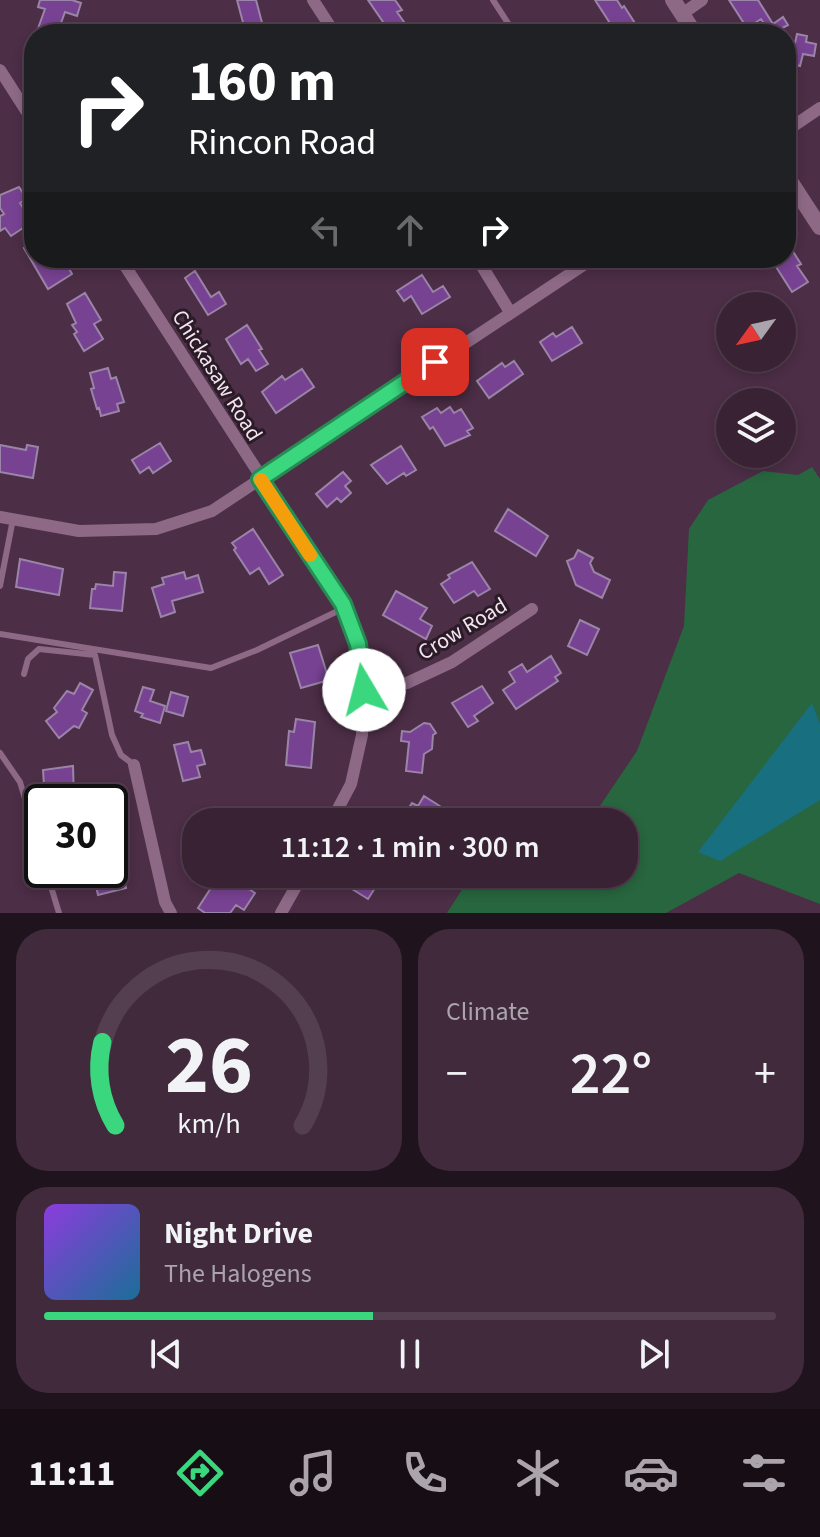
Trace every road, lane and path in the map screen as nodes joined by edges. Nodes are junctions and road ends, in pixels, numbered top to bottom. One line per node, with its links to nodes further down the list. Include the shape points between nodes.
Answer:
1 (313, 0): 5 (street)
2 (493, 0): 6 (lane)
3 (702, 0): 4 (street)
4 (677, 7): 7 (street)
5 (329, 24)
6 (509, 24)
7 (688, 24)
8 (0, 70): 9 (street)
9 (24, 107)
10 (820, 108): 11 (street)
11 (796, 124)
12 (796, 190): 13 (street)
13 (820, 227)
14 (126, 268): 18 (street, Chickasaw Road)
15 (483, 268): 17 (street)
16 (578, 268): 17 (street)
17 (510, 312): 18 (street)
18 (260, 479): 19 (street, via 212,511 156,529 79,531); 21 (street, Chickasaw Road)
19 (6, 518): 20 (lane)
20 (0, 586)
21 (344, 608): 23 (lane, via 211,668); 25 (street, Chickasaw Road, via 358,644)
22 (532, 609): 25 (street, Crow Road, via 452,662 407,683)
23 (0, 634)
24 (24, 674): 27 (lane, via 28,659 39,649 95,655 112,735 121,755)
25 (364, 690): 29 (street, Chickasaw Road, via 362,735 351,784)
26 (0, 753): 28 (lane)
27 (134, 765): 33 (street)
28 (24, 795)
29 (338, 808)
30 (51, 888): 32 (lane)
31 (295, 888): 34 (street)
32 (59, 913)
33 (171, 913)
34 (281, 913)

